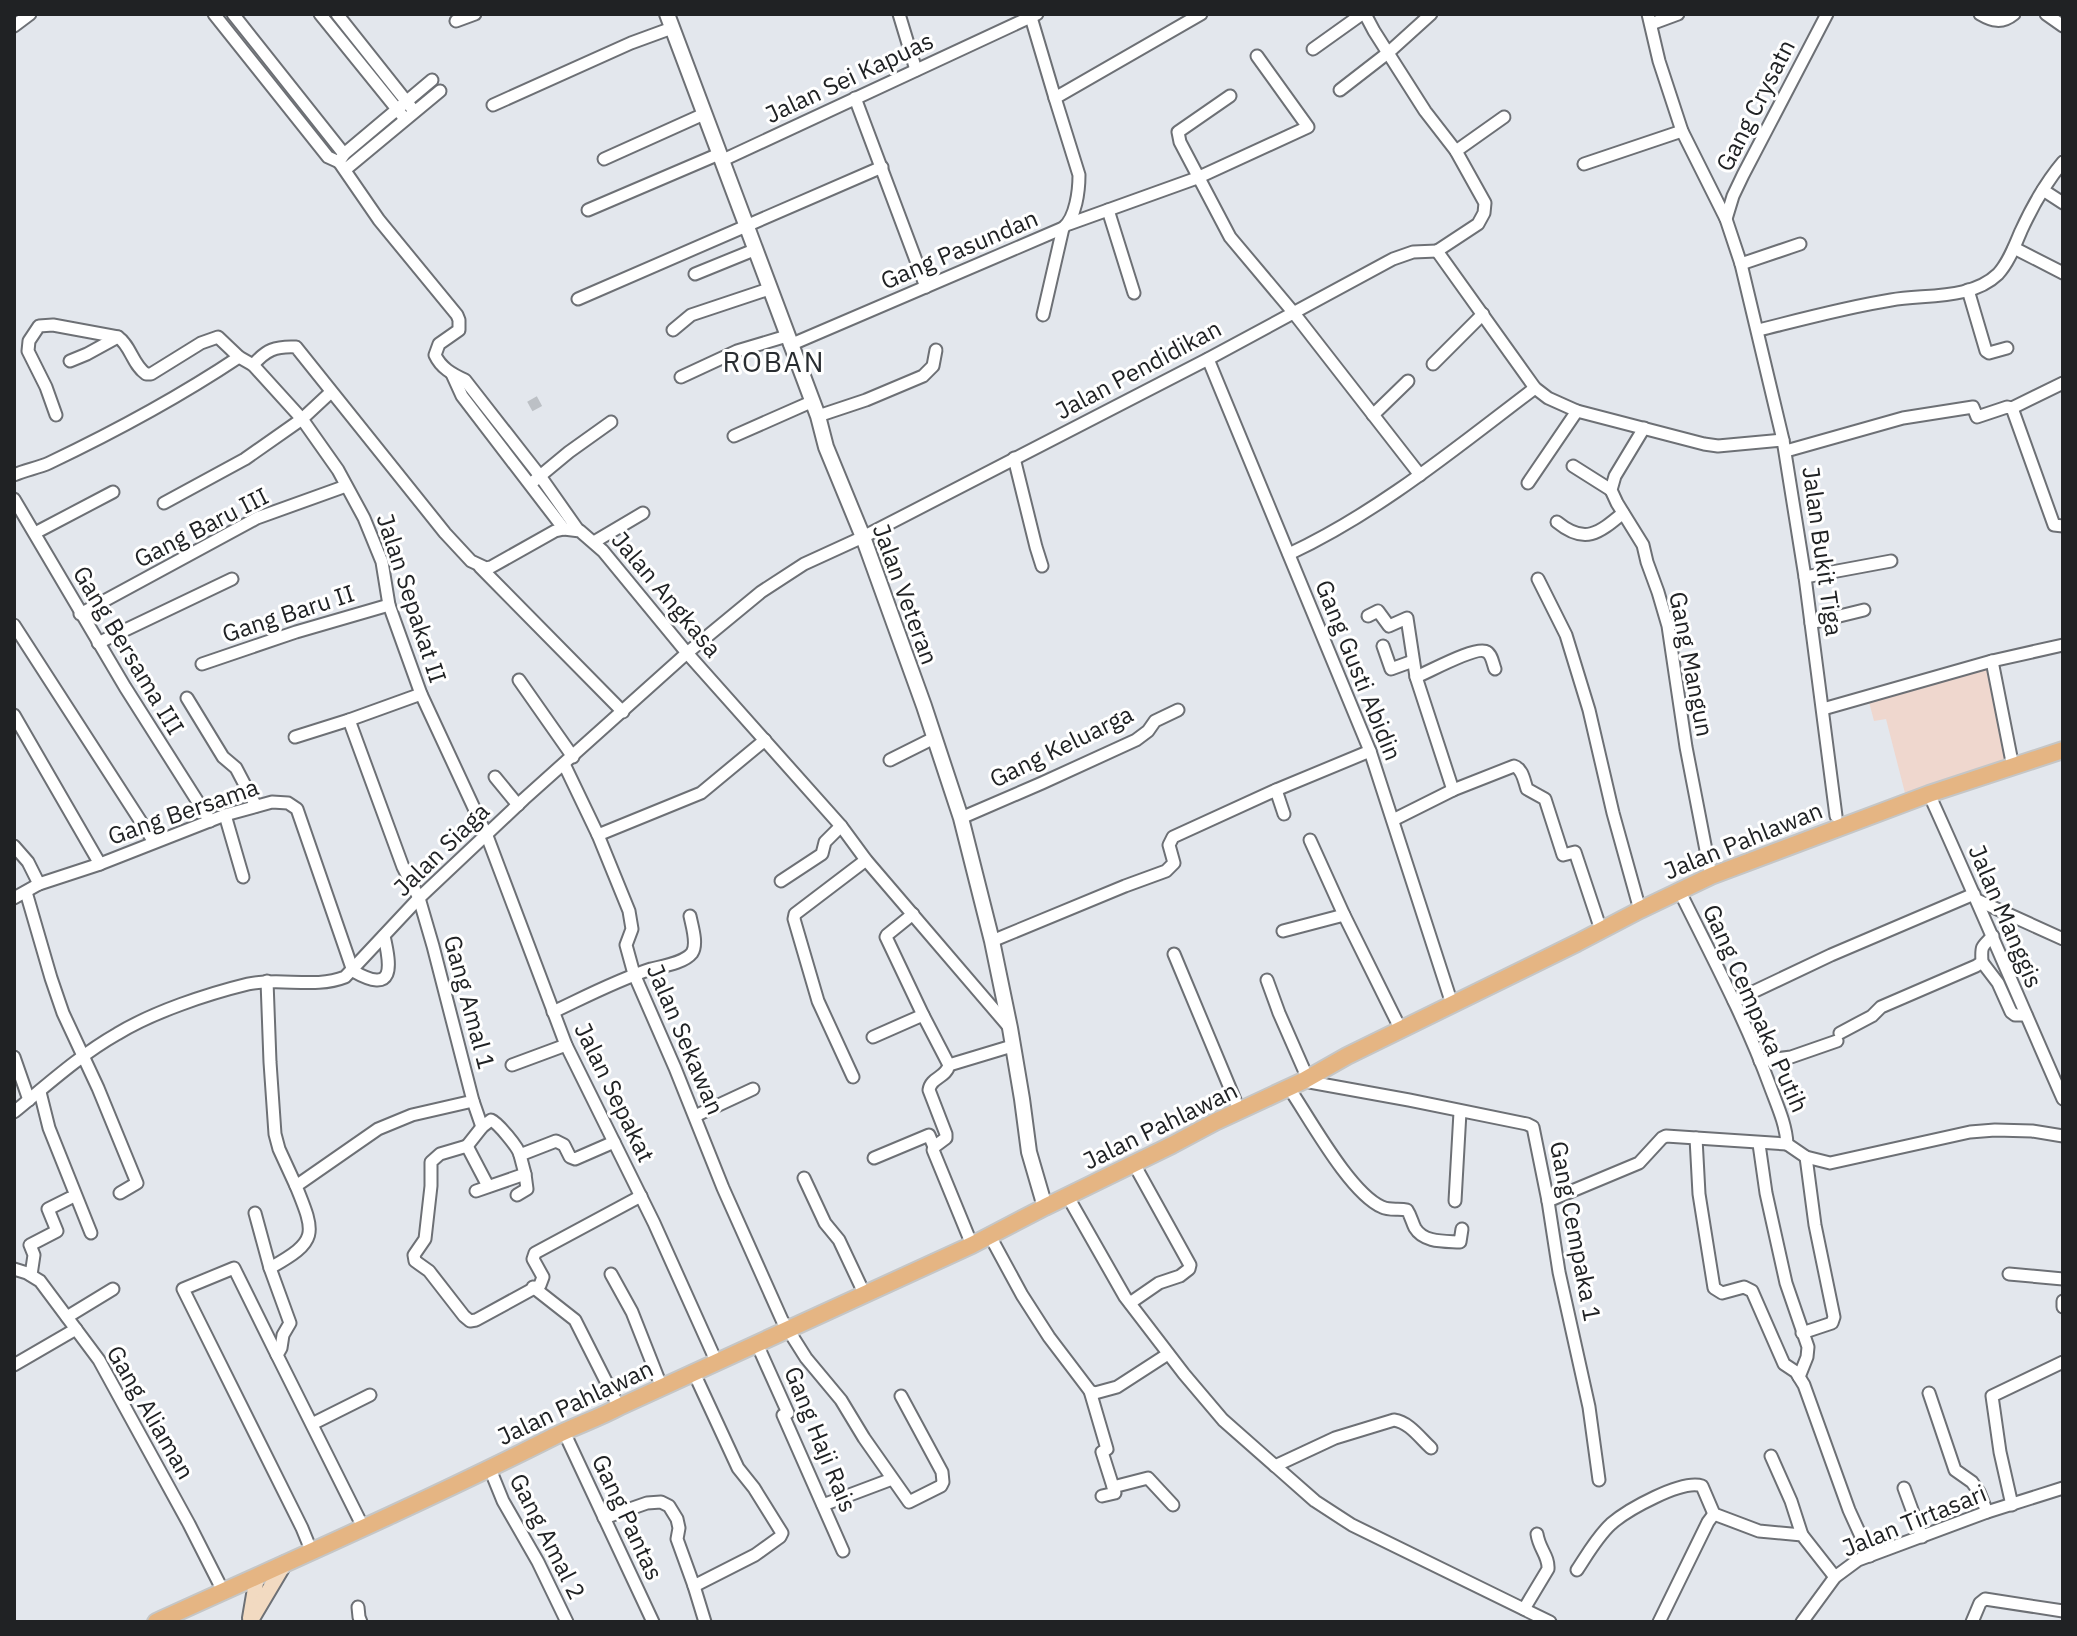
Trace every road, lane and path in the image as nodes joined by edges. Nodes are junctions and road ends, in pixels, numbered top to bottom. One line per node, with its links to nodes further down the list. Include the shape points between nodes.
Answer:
1 (30, 14): 20 (street)
2 (214, 14): 41 (street, via 328,157)
3 (233, 14): 41 (street)
4 (320, 14): 32 (street)
5 (337, 14): 32 (street)
6 (475, 14): 18 (street)
7 (899, 14): 25 (street)
8 (1201, 14): 31 (street)
9 (1364, 14): 22 (street); 23 (street)
10 (1431, 14): 23 (street)
11 (1678, 14): 17 (street)
12 (1827, 14): 50 (street, Gang Crysatn, via 1743,175)
13 (1980, 14): 14 (street, via 2000,21)
14 (2014, 14)
15 (2046, 14): 21 (street)
16 (1033, 15): 25 (street, Jalan Sei Kapuas); 31 (street)
17 (1650, 19): 37 (street)
18 (456, 21)
19 (670, 21): 33 (street); 34 (street, Jalan Veteran)
20 (14, 26)
21 (2063, 26)
22 (1313, 49)
23 (1389, 52): 27 (street); 38 (street)
24 (1257, 56): 45 (street, via 1308,127)
25 (916, 70): 30 (street, Jalan Sei Kapuas)
26 (432, 80): 32 (street)
27 (1340, 90)
28 (440, 91): 35 (street)
29 (1230, 96): 45 (street, via 1178,132)
30 (855, 98): 39 (street, Jalan Sei Kapuas); 44 (street)
31 (1055, 98): 52 (street, Gang Pasundan, via 1079,175)
32 (401, 104): 35 (street); 41 (street)
33 (493, 105)
34 (704, 114): 39 (street, Jalan Veteran); 40 (street)
35 (409, 115): 41 (street)
36 (1504, 117): 38 (street)
37 (1682, 131): 43 (street); 50 (street)
38 (1456, 151): 56 (street, via 1482,194 1484,213 1478,224)
39 (721, 157): 48 (street, Jalan Sei Kapuas); 51 (street, Jalan Veteran)
40 (604, 159)
41 (343, 162): 99 (street, via 379,220 457,315 459,330 439,344 439,363 465,380)
42 (2063, 162): 46 (street)
43 (1584, 164)
44 (882, 167): 51 (street); 60 (street)
45 (1197, 178): 49 (street); 65 (street, via 1230,237)
46 (2043, 190): 47 (street); 54 (street)
47 (2063, 203)
48 (588, 210)
49 (1108, 210): 52 (street); 63 (street)
50 (1726, 219): 57 (street)
51 (745, 226): 55 (street, Jalan Veteran); 64 (street)
52 (1066, 226): 60 (street, Gang Pasundan); 67 (street)
53 (1800, 244): 57 (street)
54 (2014, 248): 58 (street); 62 (street, via 2000,272)
55 (754, 250): 59 (street); 61 (street, Jalan Veteran)
56 (1437, 251): 65 (street, Jalan Pendidikan, via 1393,259); 66 (street, Jalan Bukit Tiga)
57 (1741, 264): 69 (street)
58 (2063, 273)
59 (695, 274)
60 (926, 287): 71 (street, Gang Pasundan)
61 (769, 289): 68 (street, via 691,315); 71 (street, Jalan Veteran)
62 (1968, 290): 69 (street, via 1894,299); 72 (street, via 1986,351)
63 (1134, 293)
64 (578, 299)
65 (1293, 312): 75 (street, Jalan Pendidikan); 88 (street)
66 (1483, 314): 77 (street); 82 (street, Jalan Bukit Tiga)
67 (1043, 315)
68 (673, 330)
69 (1759, 330): 94 (street)
70 (118, 337): 74 (street, Jalan Sepakat II, via 146,374 218,337); 76 (street); 87 (street, via 53,325 39,326 33,333 28,351)
71 (788, 340): 79 (street, Gang Pasundan, via 737,351); 84 (street, Jalan Veteran)
72 (2007, 348)
73 (936, 350): 89 (street, via 933,366 923,376)
74 (239, 357): 78 (street, Jalan Sepakat II); 97 (street, via 86,445)
75 (1208, 359): 95 (street, Jalan Pendidikan); 115 (street, Gang Gusti Abidin)
76 (70, 361)
77 (1433, 364)
78 (253, 365): 83 (street, via 273,348 296,347); 90 (street, Jalan Sepakat II)
79 (681, 377)
80 (1408, 381): 88 (street)
81 (2063, 383): 85 (street)
82 (1535, 388): 86 (street, Jalan Bukit Tiga); 98 (street)
83 (331, 392): 90 (street); 117 (street, via 445,533)
84 (811, 402): 89 (street, Jalan Veteran); 93 (street)
85 (2012, 408): 94 (street, via 1977,417 1973,407 1903,418); 109 (street, via 2054,525)
86 (1577, 411): 92 (street, Jalan Bukit Tiga); 100 (street)
87 (56, 415)
88 (1373, 415): 98 (street)
89 (818, 416): 113 (street, Jalan Veteran)
90 (302, 419): 101 (street, Jalan Sepakat II); 105 (street, via 245,459)
91 (611, 422): 99 (street)
92 (1644, 428): 94 (street, Jalan Bukit Tiga, via 1718,446); 102 (street)
93 (734, 436)
94 (1784, 445): 119 (street, Jalan Bukit Tiga)
95 (1014, 458): 113 (street, Jalan Pendidikan); 118 (street)
96 (1573, 466): 102 (street)
97 (14, 475)
98 (1420, 475): 115 (street, via 1343,527)
99 (535, 480): 110 (street); 111 (street)
100 (1528, 483)
101 (346, 486): 122 (street, Jalan Sepakat II, via 382,562); 124 (street, Gang Baru III, via 257,518)
102 (1611, 490): 107 (street, Gang Mangun)
103 (113, 492): 112 (street)
104 (14, 499): 112 (street, Gang Bersama III)
105 (164, 503)
106 (643, 513): 114 (street)
107 (1623, 513): 108 (street, via 1594,533 1572,534); 173 (street, Gang Mangun, via 1643,545 1668,626)
108 (1557, 522)
109 (2063, 526)
110 (564, 529): 111 (street, Jalan Angkasa); 117 (street, Jalan Angkasa, via 491,567)
111 (578, 530): 114 (street, Jalan Angkasa)
112 (35, 533): 124 (street, Gang Bersama III)
113 (863, 537): 131 (street, Jalan Siaga, via 777,581); 146 (street, Jalan Veteran)
114 (594, 542): 131 (street, Jalan Angkasa)
115 (1289, 554): 149 (street, Gang Gusti Abidin)
116 (1891, 561): 119 (street)
117 (477, 564): 142 (street)
118 (1042, 566)
119 (1805, 577): 126 (street, Jalan Bukit Tiga)
120 (232, 579): 128 (street)
121 (1538, 579): 182 (street, via 1566,635)
122 (389, 605): 134 (street, Gang Baru II); 138 (street, Jalan Sepakat II)
123 (1864, 610): 126 (street)
124 (80, 614): 128 (street, Gang Bersama III)
125 (1368, 616): 132 (street, via 1378,611 1389,626 1407,618)
126 (1815, 622): 140 (street, Jalan Bukit Tiga)
127 (14, 625): 169 (street)
128 (98, 643): 163 (street, Gang Bersama III)
129 (2063, 645): 133 (street)
130 (1383, 646): 132 (street, via 1391,669)
131 (687, 653): 142 (street, Jalan Siaga); 147 (street, Jalan Angkasa)
132 (1413, 661): 136 (street)
133 (1992, 661): 140 (street); 152 (street)
134 (202, 664)
135 (1495, 669): 136 (street, via 1490,654 1480,650)
136 (1416, 677): 155 (street)
137 (519, 680): 150 (street, Jalan Sekawan)
138 (421, 694): 144 (street); 167 (street, Jalan Sepakat II)
139 (187, 698): 158 (street)
140 (1823, 709): 164 (street, Jalan Bukit Tiga)
141 (1178, 710): 161 (street, Gang Keluarga, via 1155,721 1136,740)
142 (623, 712): 150 (street, Jalan Siaga)
143 (14, 715): 172 (street)
144 (349, 720): 145 (street); 181 (street, Gang Amal 1)
145 (295, 737)
146 (934, 738): 151 (street); 161 (street, Jalan Veteran)
147 (765, 740): 165 (street, Jalan Angkasa); 166 (street, via 701,793)
148 (2063, 750): 152 (main road, Jalan Pahlawan)
149 (1370, 751): 154 (street); 162 (street, Gang Gusti Abidin)
150 (568, 760): 157 (street, Jalan Siaga); 166 (street, Jalan Sekawan)
151 (890, 760)
152 (2013, 767): 156 (main road, Jalan Pahlawan)
153 (495, 777): 157 (street)
154 (1276, 790): 159 (street); 191 (street, via 1173,837 1169,845 1174,863 1166,871)
155 (1453, 790): 162 (street); 186 (street, via 1514,766 1521,771 1527,789 1545,799 1563,855 1575,852)
156 (1929, 794): 164 (main road, Jalan Pahlawan); 179 (street, Jalan Manggis)
157 (518, 805): 167 (street, Jalan Siaga)
158 (256, 806): 160 (street, Gang Bersama); 194 (street, Gang Bersama, via 281,801 297,809)
159 (1284, 814)
160 (225, 815): 163 (street, Gang Bersama); 174 (street)
161 (961, 818): 191 (street, Jalan Veteran)
162 (1393, 820): 199 (street, Gang Gusti Abidin)
163 (210, 821): 169 (street, Gang Bersama)
164 (1837, 821): 173 (main road, Jalan Pahlawan)
165 (841, 826): 171 (street, Jalan Angkasa); 175 (street, via 825,842 822,854)
166 (598, 835): 195 (street, Jalan Sekawan, via 632,923 626,945)
167 (487, 836): 181 (street, Jalan Siaga); 200 (street, Jalan Sepakat)
168 (1310, 840): 184 (street)
169 (154, 842): 172 (street, Gang Bersama)
170 (14, 846): 176 (street)
171 (866, 860): 183 (street, Jalan Angkasa); 213 (street, via 794,919 818,1001)
172 (100, 864): 176 (street, Gang Bersama)
173 (1711, 876): 177 (main road, Jalan Pahlawan)
174 (243, 877)
175 (781, 881)
176 (39, 884): 178 (street, Gang Bersama)
177 (1679, 890): 182 (main road, Jalan Pahlawan); 198 (street, Gang Cempaka Putih)
178 (26, 892): 180 (street, Gang Bersama); 209 (street, via 63,1013)
179 (1976, 897): 189 (street, Jalan Manggis); 190 (street); 198 (street)
180 (14, 898)
181 (419, 898): 188 (street, Jalan Siaga); 219 (street, Gang Amal 1)
182 (1640, 910): 186 (main road, Jalan Pahlawan)
183 (913, 914): 201 (street, via 886,937); 203 (street, Jalan Angkasa)
184 (1344, 915): 187 (street); 204 (street)
185 (690, 916): 195 (street, via 695,943 691,955)
186 (1601, 930): 199 (main road, Jalan Pahlawan)
187 (1283, 931)
188 (384, 936): 194 (street, Jalan Siaga); 194 (street, via 390,969 386,977)
189 (1993, 936): 193 (street, via 1982,946); 202 (street, Jalan Manggis)
190 (2063, 939)
191 (992, 941): 203 (street, Jalan Veteran)
192 (1174, 954): 221 (street)
193 (1982, 962): 202 (street, via 2011,1012); 210 (street, via 1881,1007 1839,1037 1791,1057)
194 (353, 971): 197 (street, via 329,982)
195 (634, 974): 200 (street); 223 (street, Jalan Sekawan)
196 (1267, 980): 214 (street)
197 (267, 981): 209 (street, via 168,1010 117,1033); 238 (street, via 275,1134)
198 (1734, 1001): 210 (street, Gang Cempaka Putih)
199 (1452, 1004): 204 (main road, Jalan Pahlawan)
200 (553, 1012): 206 (street, Jalan Sepakat)
201 (923, 1015): 205 (street); 212 (street)
202 (2026, 1015): 217 (street, Jalan Manggis)
203 (1010, 1028): 207 (street, Jalan Veteran)
204 (1401, 1030): 214 (main road, Jalan Pahlawan)
205 (873, 1037)
206 (566, 1045): 211 (street); 227 (street, Jalan Sepakat)
207 (1012, 1046): 212 (street); 246 (street, Jalan Veteran, via 1029,1152)
208 (14, 1057): 218 (street)
209 (85, 1057): 216 (street); 239 (street, via 137,1183)
210 (1760, 1061): 229 (street, Gang Cempaka Putih)
211 (512, 1065)
212 (949, 1065): 231 (street, via 929,1086 946,1134)
213 (853, 1077)
214 (1300, 1083): 221 (main road, Jalan Pahlawan); 222 (street, Gang Cempaka 1); 248 (street, via 1342,1168 1364,1195 1386,1210 1410,1212 1415,1227 1431,1240 1460,1242)
215 (753, 1089): 223 (street)
216 (40, 1092): 218 (street); 249 (street)
217 (2063, 1099)
218 (29, 1100): 220 (street)
219 (473, 1101): 224 (street); 238 (street, Gang Amal 1, via 378,1129)
220 (14, 1112)
221 (1240, 1112): 235 (main road, Jalan Pahlawan)
222 (1460, 1112): 244 (street); 245 (street, Gang Cempaka 1, via 1533,1127)
223 (695, 1116): 263 (street, Jalan Sekawan)
224 (482, 1127): 230 (street); 232 (street, via 496,1122)
225 (2063, 1136): 233 (street, via 1995,1130 1830,1163)
226 (1696, 1138): 228 (street, Gang Cempaka Putih); 245 (street, Gang Cempaka Putih, via 1666,1136 1639,1163); 272 (street, via 1714,1288 1722,1293 1751,1289 1784,1364)
227 (614, 1142): 232 (street, via 575,1159 556,1141); 241 (street, Jalan Sepakat)
228 (1759, 1144): 229 (street, Gang Cempaka Putih); 264 (street, via 1786,1283)
229 (1787, 1144): 233 (street, Gang Cempaka Putih)
230 (467, 1146): 236 (street, via 482,1188); 257 (street, via 431,1162 425,1239 415,1261 470,1321)
231 (934, 1147): 234 (street, via 929,1135); 251 (street)
232 (520, 1155): 236 (street)
233 (1806, 1157): 264 (street, via 1834,1317 1832,1323)
234 (874, 1158)
235 (1134, 1164): 242 (main road, Jalan Pahlawan); 260 (street, via 1190,1265)
236 (525, 1174): 240 (street, via 527,1189)
237 (804, 1178): 259 (street)
238 (296, 1186): 252 (street, via 309,1218 309,1234 302,1248)
239 (120, 1193)
240 (517, 1195)
241 (641, 1196): 257 (street, via 535,1253 543,1277); 269 (street, Jalan Sepakat)
242 (1068, 1197): 246 (main road, Jalan Pahlawan); 260 (street)
243 (70, 1198): 253 (street, via 48,1209 57,1231 30,1245 34,1255)
244 (1455, 1201)
245 (1548, 1201): 286 (street, Gang Cempaka 1)
246 (1045, 1207): 250 (main road, Jalan Pahlawan)
247 (255, 1213): 252 (street)
248 (1462, 1229)
249 (91, 1233)
250 (990, 1236): 251 (main road, Jalan Pahlawan); 274 (street, via 1049,1337)
251 (972, 1245): 259 (main road, Jalan Pahlawan)
252 (270, 1268): 267 (street, via 290,1323)
253 (22, 1271): 261 (street, Gang Aliaman, via 47,1289)
254 (611, 1274): 273 (street)
255 (2009, 1274): 256 (street)
256 (2063, 1279)
257 (533, 1287): 278 (street, via 575,1320)
258 (113, 1289): 261 (street)
259 (864, 1293): 263 (main road, Jalan Pahlawan)
260 (1130, 1303): 266 (street)
261 (67, 1317): 262 (street, Gang Aliaman)
262 (76, 1329): 270 (street); 309 (street, Gang Aliaman, via 105,1369)
263 (789, 1329): 265 (main road, Jalan Pahlawan); 285 (street, Jalan Sekawan)
264 (1802, 1333): 272 (street, via 1808,1350)
265 (757, 1344): 269 (main road, Jalan Pahlawan); 291 (street, Gang Haji Rais)
266 (1168, 1354): 274 (street, via 1117,1387); 283 (street, via 1223,1420)
267 (277, 1355): 279 (street); 301 (street, via 234,1268 183,1289)
268 (2063, 1362): 293 (street, via 1992,1396)
269 (717, 1363): 271 (main road, Jalan Pahlawan)
270 (14, 1365)
271 (694, 1373): 273 (main road, Jalan Pahlawan); 308 (street, via 738,1468 782,1533 755,1555)
272 (1799, 1377): 303 (street)
273 (662, 1388): 278 (main road, Jalan Pahlawan)
274 (1090, 1391): 287 (street)
275 (1929, 1393): 294 (street, via 1955,1470 1972,1482)
276 (370, 1395): 279 (street)
277 (901, 1396): 285 (street, Jalan Sekawan, via 943,1482 909,1502)
278 (619, 1407): 280 (main road, Jalan Pahlawan)
279 (312, 1424): 297 (street)
280 (564, 1432): 284 (main road, Jalan Pahlawan); 296 (street, Gang Pantas)
281 (1431, 1448): 283 (street, via 1402,1421 1394,1420 1335,1438)
282 (1771, 1456): 299 (street)
283 (1275, 1466): 311 (street, via 1352,1525)
284 (490, 1469): 297 (main road, Jalan Pahlawan); 316 (street, Gang Amal 2)
285 (892, 1479): 291 (street)
286 (1599, 1480)
287 (1113, 1487): 290 (street, via 1115,1493); 292 (street, via 1148,1478)
288 (1904, 1488): 300 (street)
289 (2063, 1488): 293 (street, Jalan Tirtasari)
290 (1102, 1496)
291 (823, 1505): 302 (street, Gang Haji Rais)
292 (1173, 1505)
293 (2012, 1505): 294 (street, Jalan Tirtasari)
294 (1987, 1512): 300 (street, Jalan Tirtasari)
295 (1714, 1514): 299 (street, via 1759,1531); 305 (street, via 1702,1486 1682,1487 1612,1523); 320 (street)
296 (604, 1518): 308 (street, via 647,1503 669,1506); 317 (street, Gang Pantas)
297 (363, 1527): 301 (main road, Jalan Pahlawan)
298 (1537, 1534): 311 (street, via 1548,1569)
299 (1802, 1535): 307 (street)
300 (1922, 1537): 303 (street, Jalan Tirtasari)
301 (311, 1550): 304 (main road, Jalan Pahlawan)
302 (843, 1551)
303 (1870, 1556): 307 (street, Jalan Tirtasari)
304 (285, 1563): 306 (main road, Jalan Pahlawan); 314 (main road)
305 (1577, 1570)
306 (257, 1577): 309 (main road, Jalan Pahlawan); 314 (main road)
307 (1835, 1577): 321 (street, Jalan Tirtasari)
308 (694, 1586): 318 (street)
309 (223, 1591): 313 (main road, Jalan Pahlawan)
310 (358, 1607): 315 (street)
311 (1524, 1609): 319 (street)
312 (2063, 1611): 322 (street, via 1987,1598)
313 (156, 1622)
314 (250, 1622)
315 (361, 1622)
316 (567, 1622)
317 (653, 1622)
318 (705, 1622)
319 (1550, 1622)
320 (1659, 1622)
321 (1802, 1622)
322 (1972, 1622)

